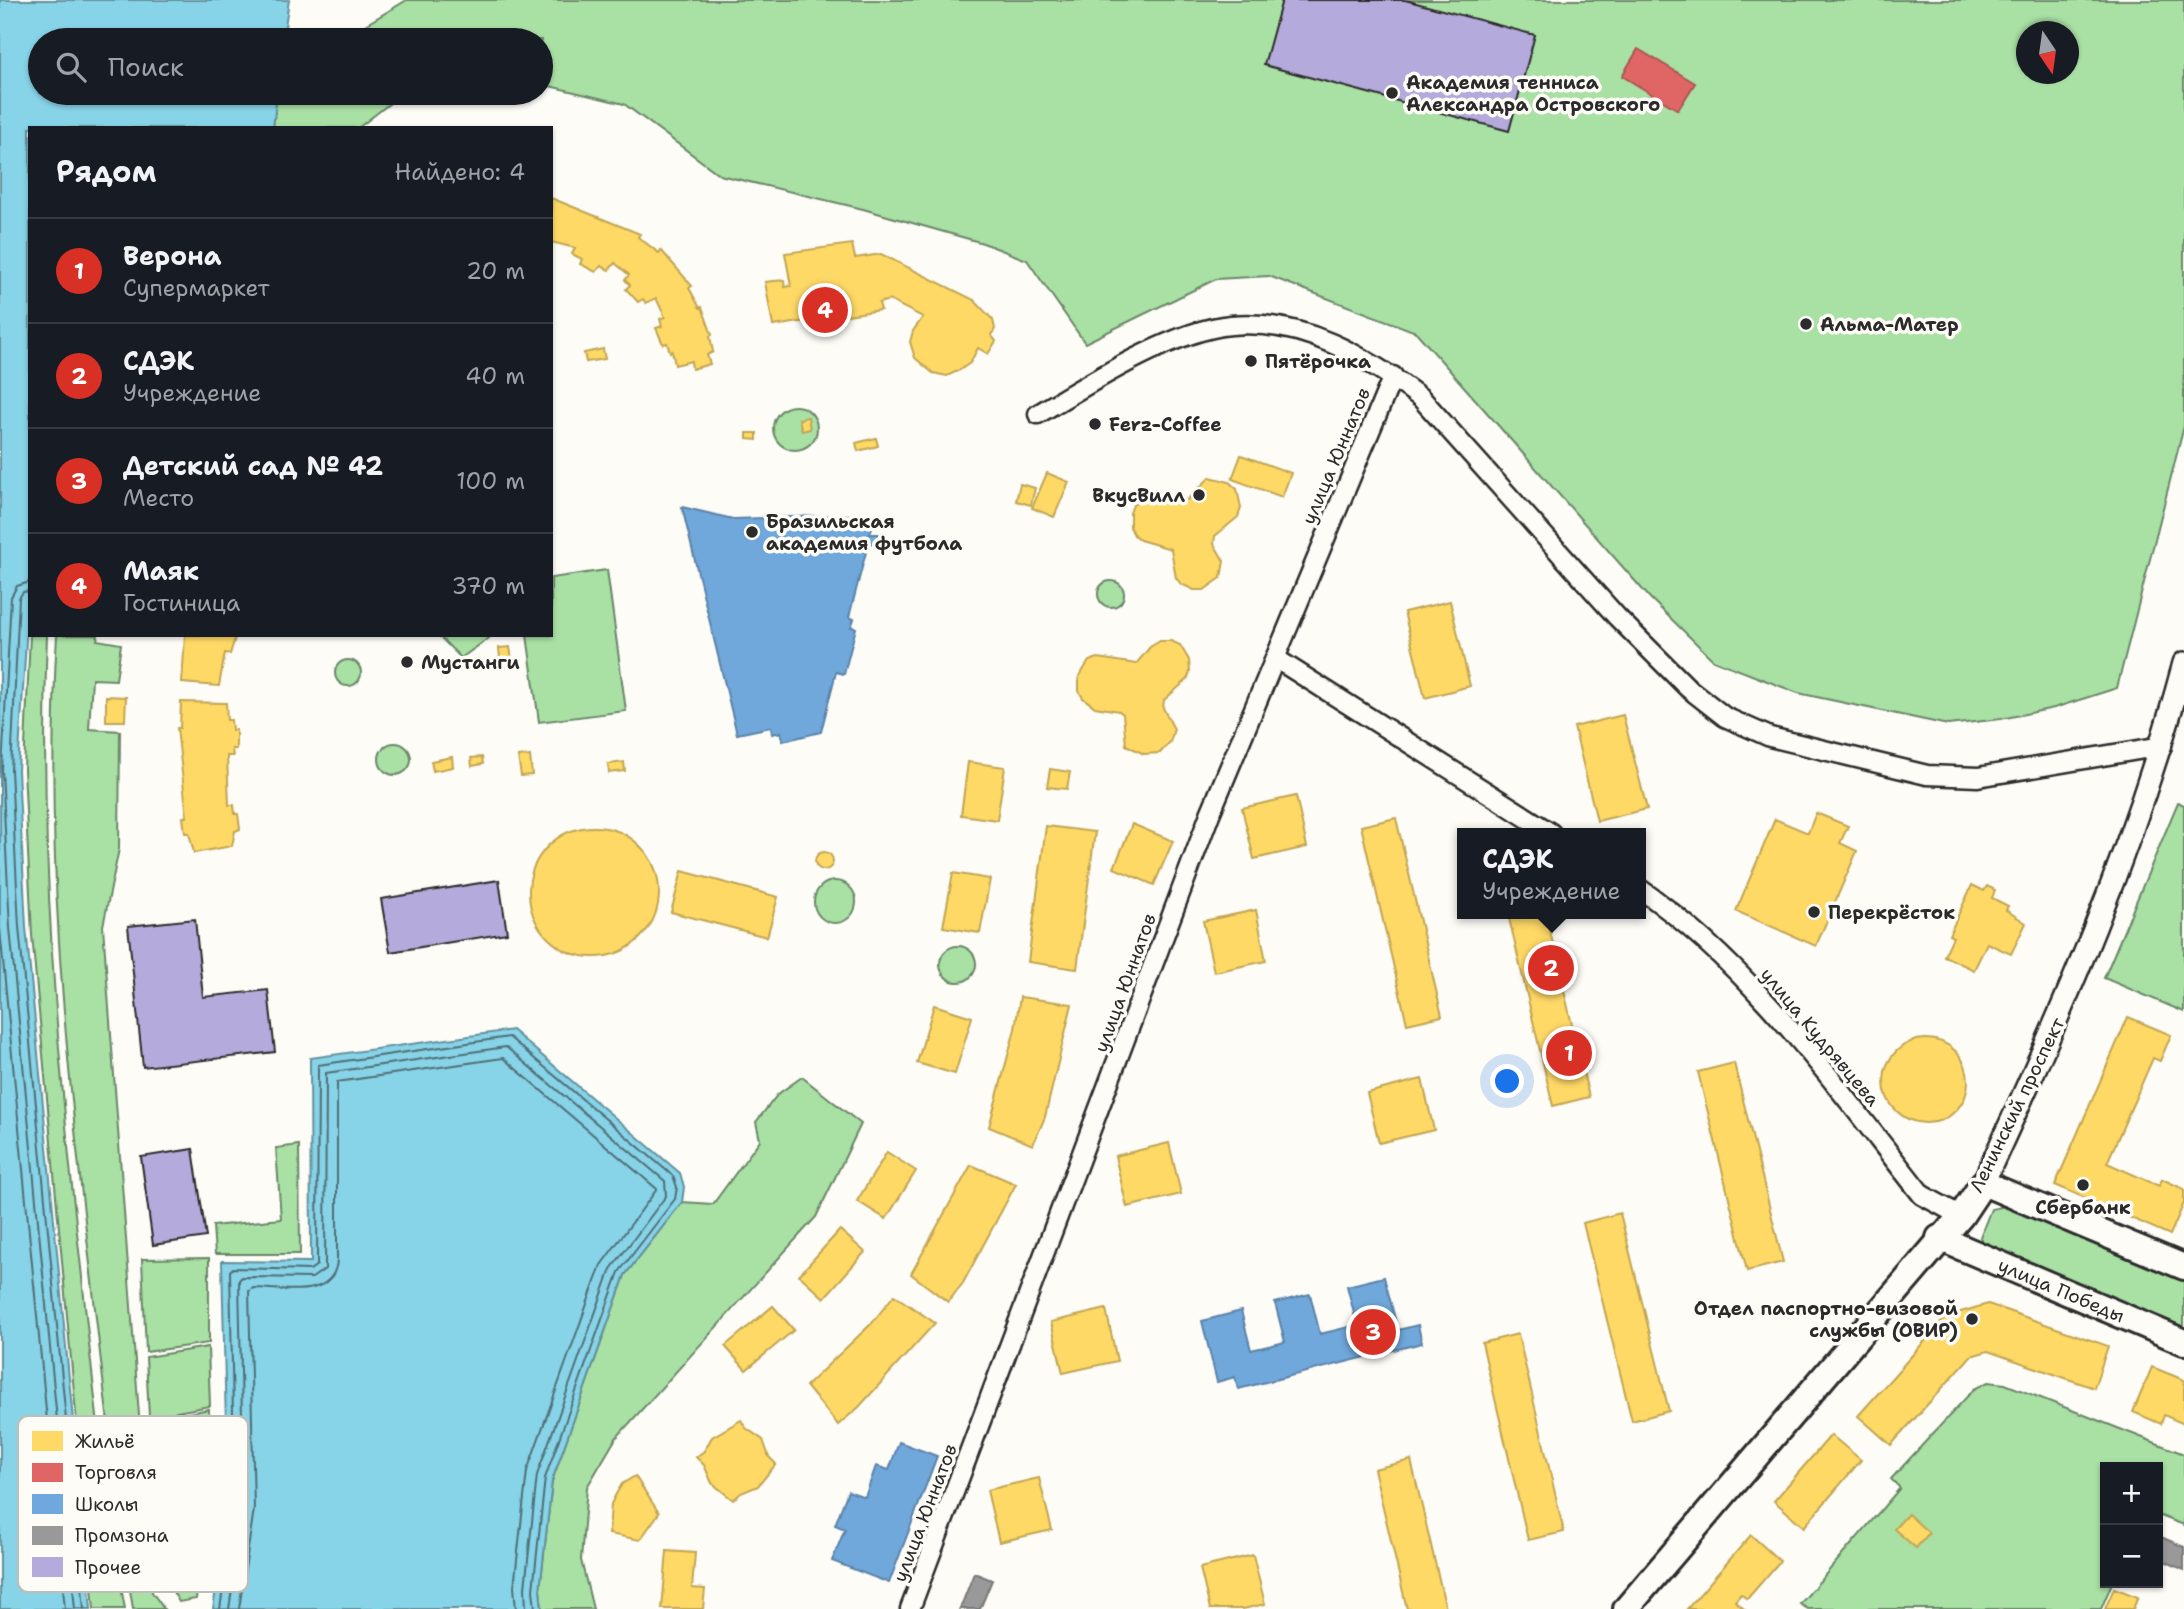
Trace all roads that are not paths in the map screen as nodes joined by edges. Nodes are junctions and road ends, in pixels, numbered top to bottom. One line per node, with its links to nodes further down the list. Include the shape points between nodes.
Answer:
1 (1393, 376): 2 (street, via 1325,341 1281,327 1228,325 1185,337); 3 (street, улица Юннатов); 5 (street, via 1421,398 1617,617 1688,688 1725,717 1770,737 1927,775 1978,777)
2 (1038, 414)
3 (1275, 657): 6 (street); 13 (street, улица Юннатов, via 1210,814)
4 (2184, 663): 5 (street, Ленинский проспект)
5 (2162, 746): 8 (street, Ленинский проспект, via 2068,1000)
6 (1543, 828)
7 (1646, 893): 9 (street, улица Кудрявцева, via 1685,921 1752,987 1922,1195)
8 (1983, 1183): 9 (main road, Ленинский проспект); 11 (main road)
9 (1961, 1216): 10 (main road, Ленинский проспект)
10 (1939, 1238): 12 (main road, улица Победы); 14 (main road, Ленинский проспект)
11 (2184, 1267)
12 (2184, 1342)
13 (910, 1609)
14 (1626, 1609)

